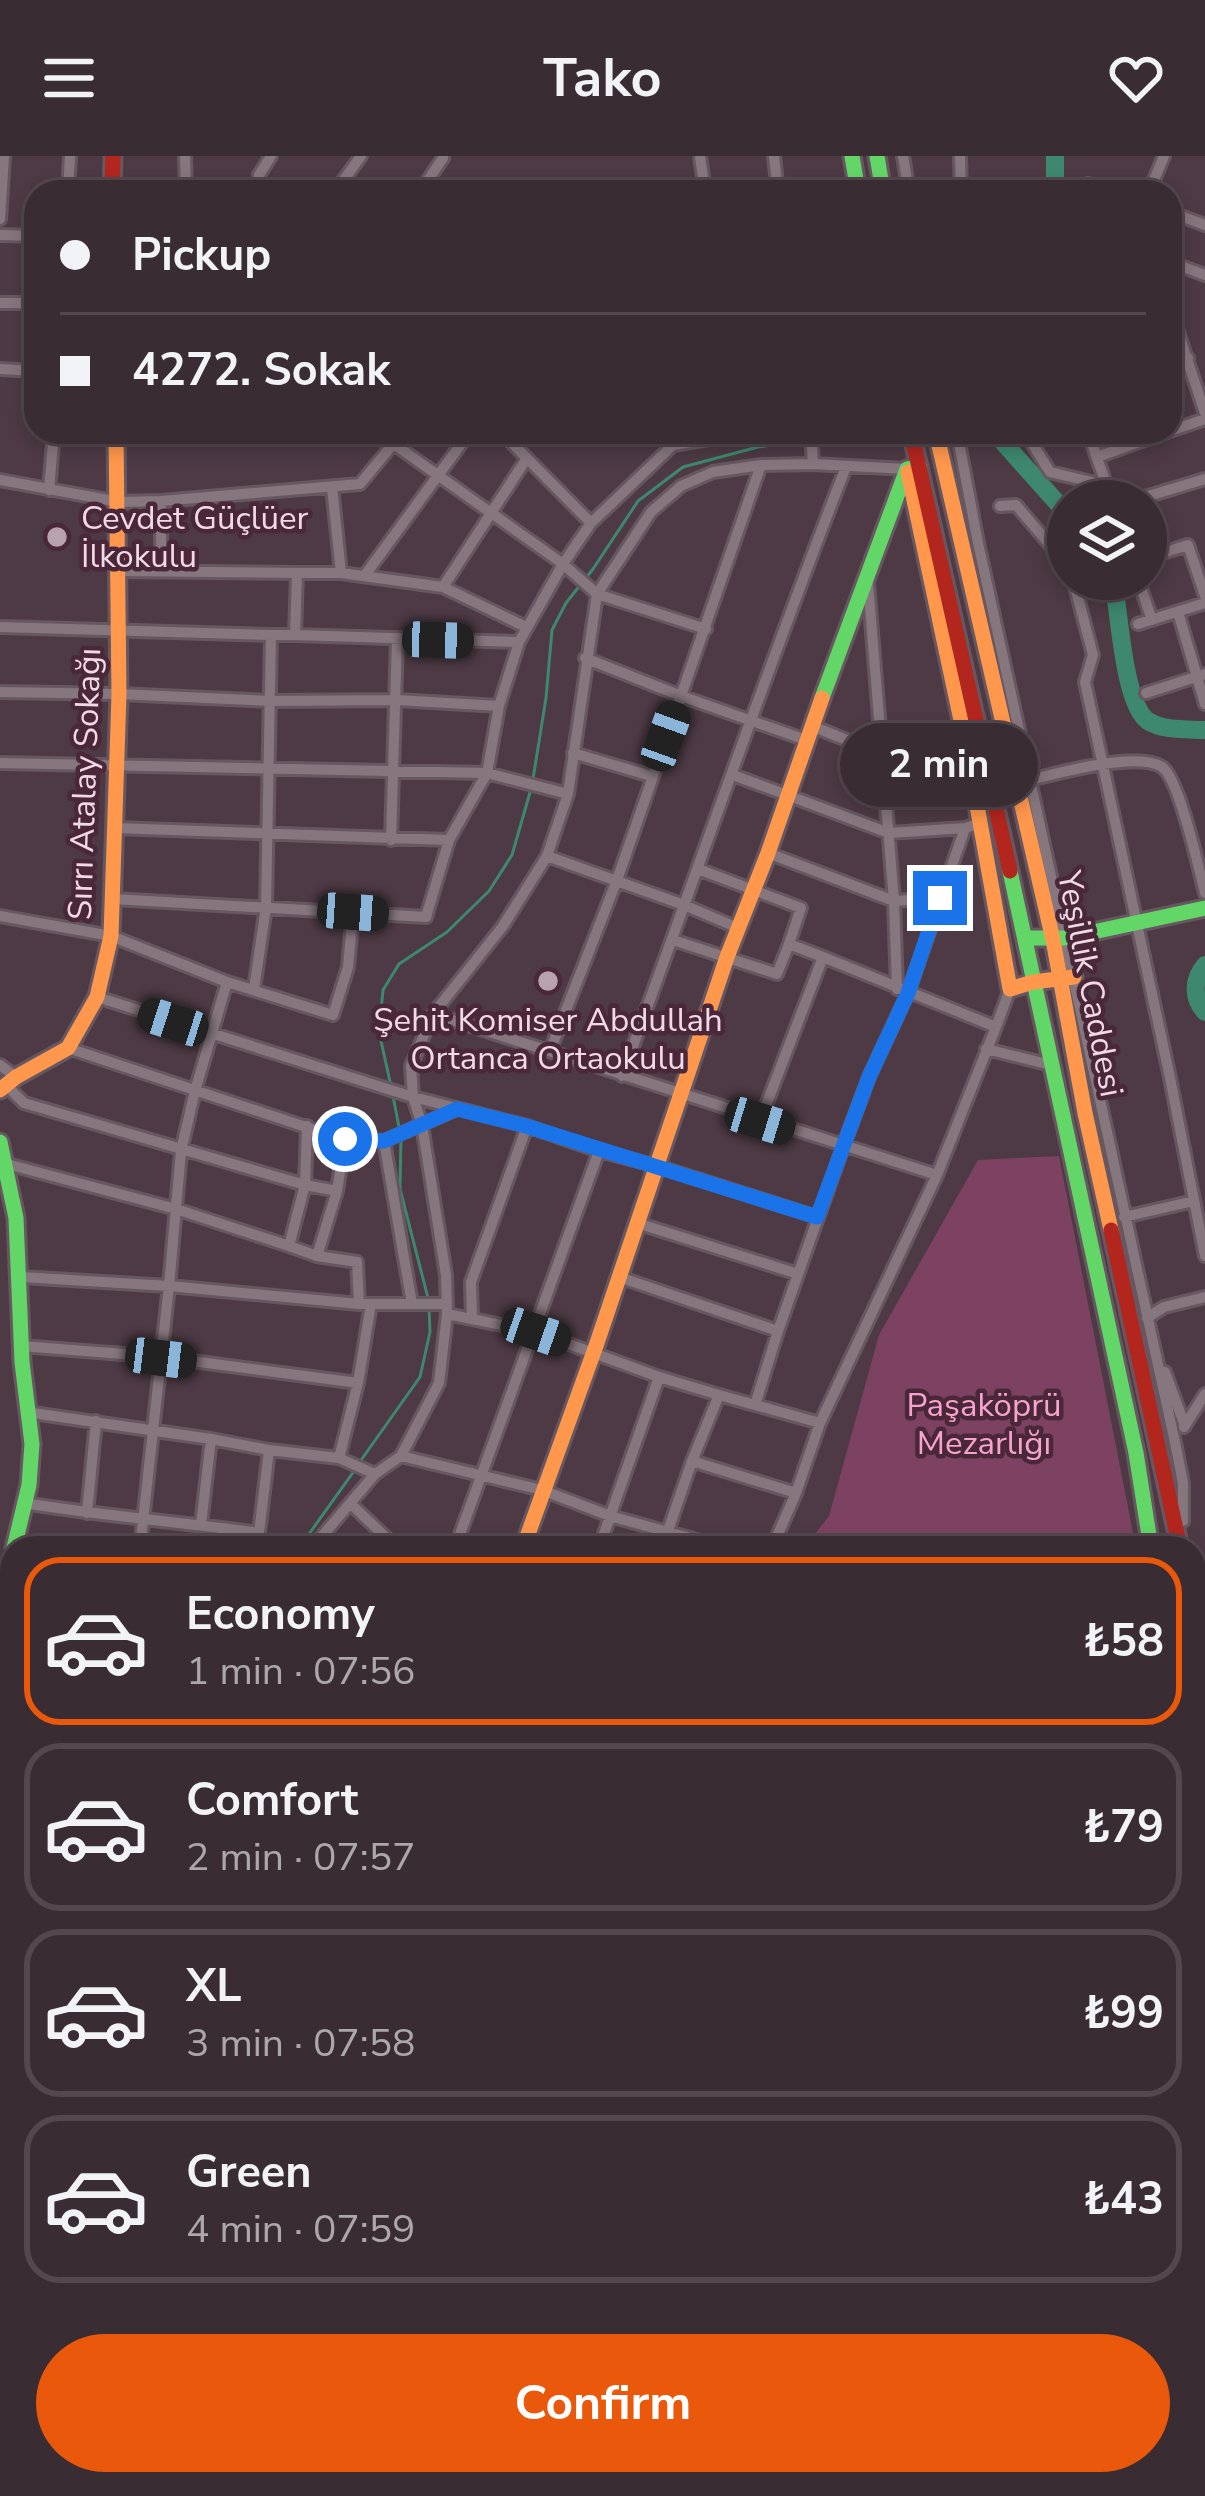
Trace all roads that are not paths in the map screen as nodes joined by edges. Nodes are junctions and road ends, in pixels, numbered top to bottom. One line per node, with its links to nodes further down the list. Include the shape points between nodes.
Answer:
1 (4, 156): 2 (street)
2 (0, 219)
3 (1182, 342): 4 (street)
4 (1188, 358): 5 (street); 6 (street)
5 (1182, 361)
6 (1205, 416)
7 (53, 444): 34 (street)
8 (116, 444): 37 (main road, Sırrı Atalay Sokağı)
9 (393, 444): 33 (street, via 360,484)
10 (395, 444): 28 (street)
11 (461, 444): 28 (street)
12 (513, 444): 23 (street)
13 (679, 444): 21 (street)
14 (812, 444): 24 (street)
15 (912, 444): 27 (main road, Yeşillik Caddesi)
16 (939, 444): 118 (main road, Yeşillik Caddesi)
17 (960, 444): 91 (street)
18 (1032, 444): 31 (street, via 1050,472)
19 (1092, 444): 22 (street)
20 (1134, 444): 22 (street)
21 (673, 445): 40 (street)
22 (1097, 457): 32 (street)
23 (527, 458): 39 (street); 40 (street)
24 (813, 464): 25 (street); 26 (street)
25 (761, 465): 53 (street, via 681,486 651,512); 62 (street)
26 (846, 467): 27 (street); 78 (street)
27 (913, 468): 50 (main road); 80 (main road); 117 (main road, Yeşillik Caddesi)
28 (439, 475): 39 (street); 51 (street)
29 (1205, 479): 35 (street)
30 (0, 480): 34 (street)
31 (1083, 480)
32 (1106, 480)
33 (332, 487): 36 (street); 49 (street)
34 (49, 490): 37 (street)
35 (1167, 490)
36 (161, 501): 37 (street); 46 (street)
37 (119, 502): 47 (main road, Sırrı Atalay Sokağı)
38 (1000, 506): 42 (street, via 1016,505)
39 (490, 512): 45 (street); 52 (street)
40 (591, 523): 45 (street)
41 (1205, 539): 43 (street)
42 (1047, 541)
43 (1188, 545): 44 (street); 56 (street)
44 (1167, 552)
45 (562, 564): 53 (street); 61 (street)
46 (161, 570): 47 (street); 48 (street)
47 (120, 571): 63 (main road, Sırrı Atalay Sokağı)
48 (297, 573): 49 (street); 65 (street)
49 (341, 573): 51 (street)
50 (868, 574): 79 (main road); 82 (street)
51 (365, 575): 52 (street)
52 (443, 586): 61 (street)
53 (597, 594): 62 (street); 68 (street)
54 (1079, 600): 84 (street, via 1093,655 1085,682)
55 (1146, 600): 58 (street)
56 (1205, 600): 57 (street)
57 (1178, 612): 58 (street); 69 (street)
58 (1153, 620): 59 (street)
59 (1138, 624)
60 (0, 627): 63 (street)
61 (526, 628): 67 (street)
62 (706, 629): 73 (street)
63 (119, 632): 64 (street); 72 (main road, Sırrı Atalay Sokağı)
64 (271, 635): 65 (street); 75 (street)
65 (296, 635): 66 (street)
66 (398, 638): 67 (street); 74 (street)
67 (519, 642): 77 (street)
68 (585, 658): 73 (street); 81 (street)
69 (1201, 675): 71 (street); 76 (street)
70 (0, 692): 72 (street)
71 (1146, 693)
72 (119, 694): 75 (street); 85 (main road, Sırrı Atalay Sokağı)
73 (681, 695): 78 (street); 90 (street)
74 (397, 700): 75 (street); 77 (street); 87 (street)
75 (271, 701): 86 (street)
76 (1205, 704)
77 (500, 706): 88 (street)
78 (750, 720): 79 (street); 89 (street)
79 (809, 733): 82 (street); 93 (main road)
80 (965, 739): 82 (street); 94 (main road)
81 (573, 753): 90 (street); 92 (street)
82 (881, 754): 96 (street)
83 (0, 763): 85 (street)
84 (1104, 763): 91 (street); 105 (street, via 1167,770); 114 (street)
85 (118, 765): 86 (street); 95 (main road, Sırrı Atalay Sokağı)
86 (269, 768): 87 (street); 97 (street)
87 (393, 770): 88 (street); 98 (street)
88 (488, 773): 92 (street); 99 (street)
89 (733, 775): 93 (street); 102 (street)
90 (651, 776): 103 (street)
91 (1030, 780): 118 (street)
92 (568, 794): 101 (street)
93 (788, 796): 96 (street); 100 (main road)
94 (973, 826): 96 (street); 106 (street); 126 (main road)
95 (114, 828): 97 (street); 107 (main road, Sırrı Atalay Sokağı)
96 (889, 833): 108 (street)
97 (268, 835): 98 (street); 110 (street)
98 (392, 840): 99 (street)
99 (449, 840): 112 (street, via 426,917)
100 (768, 853): 104 (main road); 108 (street)
101 (547, 856): 103 (street); 130 (street)
102 (698, 869): 104 (street); 109 (street)
103 (617, 880): 109 (street); 135 (street)
104 (754, 889): 115 (main road); 120 (street, via 802,908)
105 (1205, 893)
106 (940, 898): 108 (street); 128 (street)
107 (113, 899): 110 (street); 116 (main road, Sırrı Atalay Sokağı)
108 (894, 901): 128 (street)
109 (684, 905): 115 (street); 119 (street)
110 (266, 907): 112 (street); 127 (street)
111 (1205, 908): 114 (main road)
112 (353, 912): 127 (street, via 333,1015)
113 (0, 916): 116 (street)
114 (1137, 922): 118 (main road); 159 (street)
115 (738, 928): 121 (main road)
116 (111, 936): 124 (street); 129 (main road, Sırrı Atalay Sokağı)
117 (1025, 938): 118 (main road); 125 (main road, Yeşillik Caddesi)
118 (1059, 939): 123 (main road, Yeşillik Caddesi)
119 (673, 940): 121 (street); 138 (street)
120 (789, 944): 121 (street, via 777,974); 122 (street)
121 (727, 957): 141 (main road)
122 (824, 957): 128 (street); 144 (street)
123 (1067, 978): 125 (main road); 164 (street); 224 (main road, Yeşillik Caddesi, via 1085,1113)
124 (227, 982): 127 (street); 132 (street)
125 (1033, 982): 126 (main road); 137 (main road, Yeşillik Caddesi)
126 (1010, 988): 131 (street)
127 (254, 989)
128 (902, 991): 131 (street); 151 (street)
129 (97, 997): 132 (street); 133 (main road, Sırrı Atalay Sokağı)
130 (433, 1014): 135 (street); 142 (street, via 411,1066)
131 (996, 1028): 134 (street)
132 (212, 1034): 140 (street); 142 (street)
133 (68, 1048): 139 (main road); 140 (street)
134 (986, 1049): 137 (street); 156 (street)
135 (550, 1051): 138 (street)
136 (0, 1065): 139 (street)
137 (1050, 1065): 223 (main road, Yeşillik Caddesi)
138 (622, 1076): 141 (street)
139 (7, 1084): 152 (street, via 24,1102)
140 (195, 1091): 146 (street); 152 (street)
141 (683, 1094): 144 (street); 155 (main road)
142 (413, 1097): 143 (street); 145 (street)
143 (457, 1109): 145 (street); 147 (street)
144 (760, 1121): 151 (street)
145 (422, 1125): 149 (street); 177 (street)
146 (307, 1126): 148 (street); 158 (street)
147 (526, 1126): 153 (street); 178 (street, via 471,1282)
148 (345, 1139): 149 (street); 160 (street)
149 (384, 1141): 176 (street)
150 (0, 1142): 154 (main road)
151 (843, 1147): 156 (street); 163 (street)
152 (181, 1151): 158 (street); 162 (street)
153 (599, 1151): 155 (street); 181 (street)
154 (7, 1164): 162 (street); 166 (main road)
155 (657, 1166): 163 (street); 165 (main road)
156 (937, 1175): 193 (street)
157 (1205, 1183): 159 (street)
158 (305, 1185): 160 (street); 167 (street)
159 (1191, 1186): 161 (street)
160 (337, 1191): 168 (street)
161 (1194, 1201): 164 (street); 169 (street)
162 (176, 1208): 167 (street); 173 (street)
163 (817, 1217): 170 (street)
164 (1124, 1217): 179 (street)
165 (637, 1223): 170 (street); 172 (main road)
166 (9, 1228): 171 (main road)
167 (289, 1246): 168 (street)
168 (317, 1256): 175 (street, via 357,1262)
169 (1205, 1256)
170 (798, 1274): 180 (street)
171 (21, 1277): 173 (street); 183 (main road)
172 (619, 1277): 180 (street); 184 (main road)
173 (169, 1286): 175 (street); 185 (street)
174 (1205, 1297): 179 (street)
175 (365, 1304): 176 (street); 187 (street)
176 (412, 1304): 177 (street)
177 (447, 1309): 178 (street); 199 (street, via 440,1383)
178 (472, 1318): 181 (street)
179 (1147, 1318): 182 (street)
180 (778, 1330): 190 (street)
181 (536, 1332): 184 (street); 203 (street)
182 (1151, 1334): 194 (street); 197 (street)
183 (21, 1346): 185 (street); 191 (main road)
184 (593, 1352): 186 (street); 204 (main road)
185 (161, 1358): 187 (street); 195 (street)
186 (659, 1377): 189 (street); 209 (street)
187 (358, 1383): 200 (street)
188 (1205, 1394): 194 (street)
189 (719, 1396): 190 (street); 201 (street)
190 (755, 1405): 193 (street)
191 (26, 1412): 192 (street); 206 (main road, via 32,1475)
192 (96, 1421): 195 (street); 208 (street)
193 (820, 1423): 205 (street)
194 (1185, 1426): 197 (street)
195 (154, 1429): 196 (street); 210 (street)
196 (211, 1439): 198 (street); 211 (street)
197 (1176, 1447): 225 (street)
198 (269, 1450): 200 (street); 211 (street, via 259,1533)
199 (401, 1456): 202 (street); 203 (street)
200 (339, 1458): 202 (street)
201 (692, 1461): 205 (street); 213 (street)
202 (375, 1474): 207 (street)
203 (483, 1474): 204 (street); 217 (street)
204 (542, 1490): 209 (street); 218 (main road)
205 (796, 1492): 222 (street)
206 (25, 1503): 208 (street); 212 (main road)
207 (351, 1504): 215 (street); 216 (street)
208 (87, 1513): 210 (street)
209 (610, 1516): 213 (street); 219 (street)
210 (143, 1520): 211 (street); 214 (street)
211 (201, 1525)
212 (8, 1527)
213 (668, 1532): 220 (street); 221 (street)
214 (141, 1536)
215 (323, 1536)
216 (384, 1536)
217 (460, 1536)
218 (527, 1536)
219 (603, 1536)
220 (666, 1536)
221 (682, 1536)
222 (777, 1536)
223 (1148, 1536)
224 (1178, 1536)
225 (1181, 1536)

